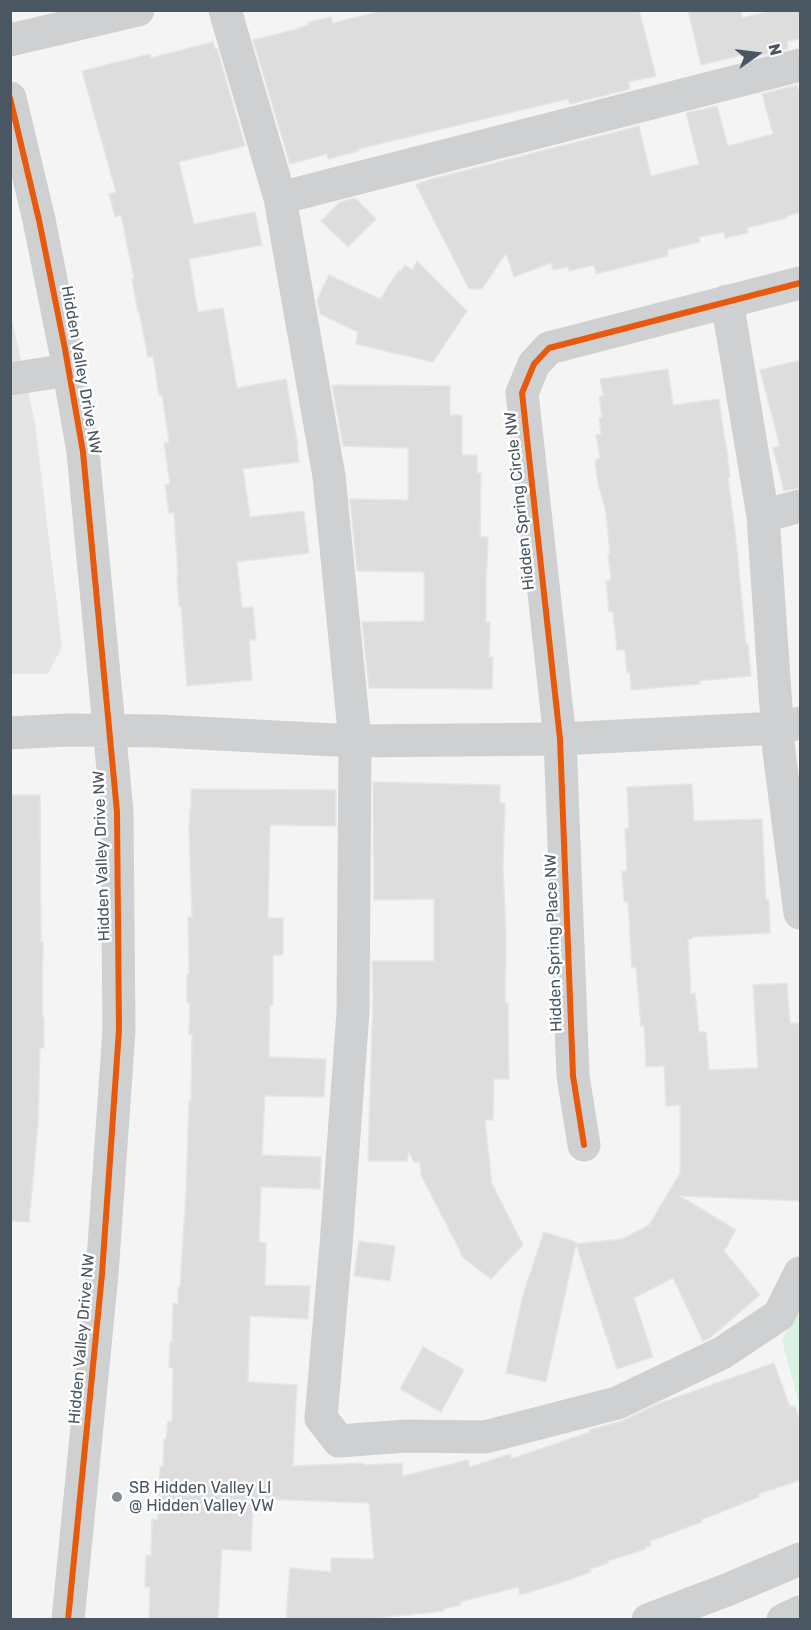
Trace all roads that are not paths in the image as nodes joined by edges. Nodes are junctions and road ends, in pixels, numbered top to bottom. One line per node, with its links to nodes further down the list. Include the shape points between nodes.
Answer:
1 (138, 10): 3 (street)
2 (225, 10): 6 (street)
3 (10, 40)
4 (801, 65): 6 (street)
5 (10, 98): 9 (street, Hidden Valley Drive NW)
6 (280, 198): 17 (street, via 329,476)
7 (801, 283): 8 (street, Hidden Spring Circle NW)
8 (727, 302): 12 (street); 16 (street, Hidden Spring Circle NW, via 549,348 534,364 522,393)
9 (68, 370): 10 (street); 14 (street, Hidden Valley Drive NW, via 83,452)
10 (10, 379)
11 (801, 506): 12 (street)
12 (763, 516): 13 (street)
13 (789, 726): 16 (street); 18 (street, via 779,752)
14 (110, 731): 15 (street); 17 (street); 23 (street, Hidden Valley Drive NW, via 117,812 119,1030 102,1274)
15 (10, 733)
16 (560, 739): 17 (street); 19 (street, Hidden Spring Place NW, via 573,1076)
17 (355, 741): 20 (street, via 353,1012 321,1418 339,1441 406,1436 485,1437 617,1403 722,1353 779,1315)
18 (801, 913)
19 (584, 1145)
20 (801, 1273)
21 (801, 1559): 24 (street)
22 (801, 1612): 25 (street)
23 (68, 1620)
24 (648, 1620)
25 (783, 1620)

